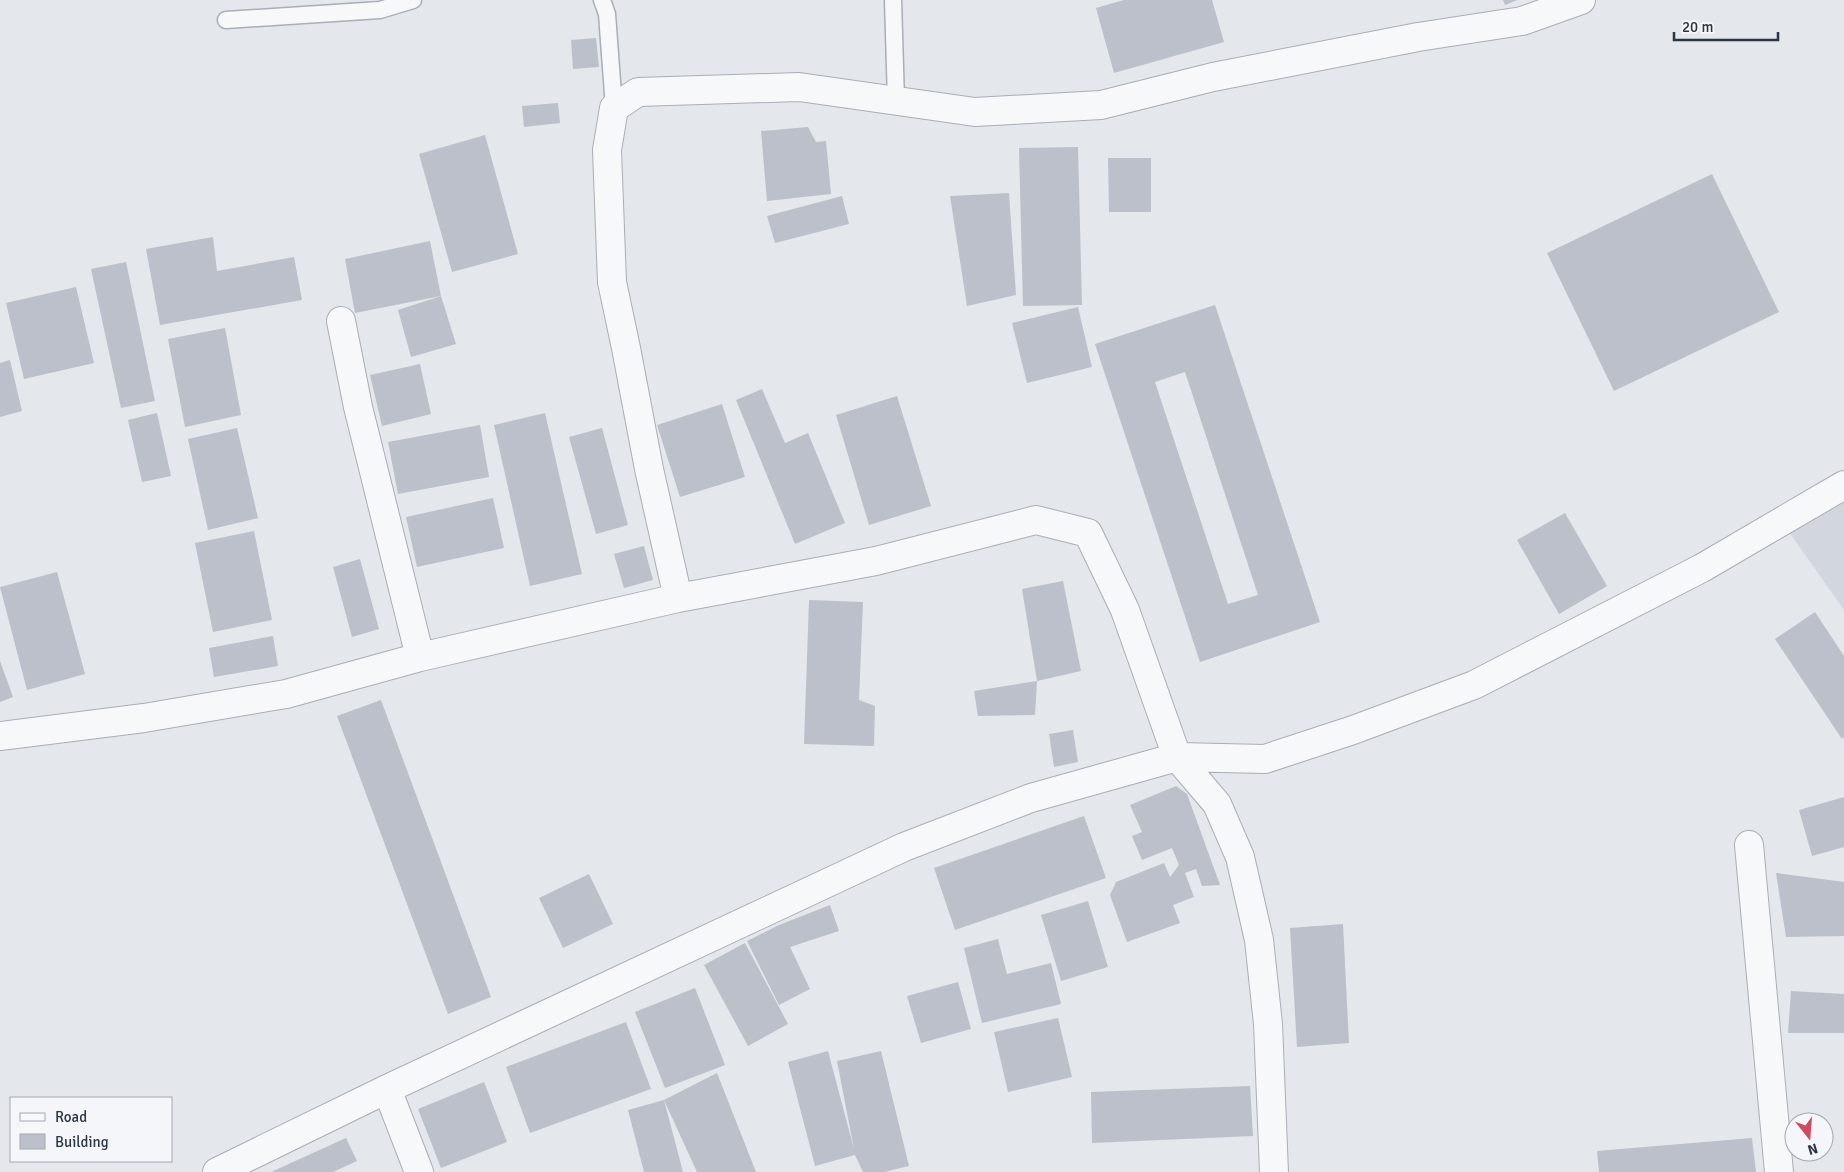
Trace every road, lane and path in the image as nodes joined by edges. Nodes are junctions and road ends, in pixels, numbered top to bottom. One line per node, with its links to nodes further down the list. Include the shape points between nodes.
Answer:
1 (413, 0): 5 (lane, via 380,10)
2 (602, 0): 7 (lane, via 607,14)
3 (893, 0): 6 (lane)
4 (1581, 0): 6 (street, via 1522,21 1418,36 1223,75 1101,105 975,112)
5 (226, 20)
6 (896, 101): 7 (street, via 799,87 638,92)
7 (614, 108): 10 (street, via 607,150 612,282)
8 (341, 321): 11 (street, via 358,407)
9 (1844, 485): 13 (street, via 1702,568 1474,684 1353,730 1264,759)
10 (678, 598): 11 (street); 13 (street, via 876,561 1036,520 1088,534 1125,610)
11 (420, 657): 12 (street, via 286,694 144,718)
12 (0, 736)
13 (1177, 757): 15 (street, via 1031,798 904,847); 18 (street, via 1217,804 1240,857 1260,949 1268,1024)
14 (1749, 845): 19 (street)
15 (386, 1089): 16 (street); 17 (street)
16 (217, 1172)
17 (420, 1172)
18 (1274, 1172)
19 (1779, 1172)

